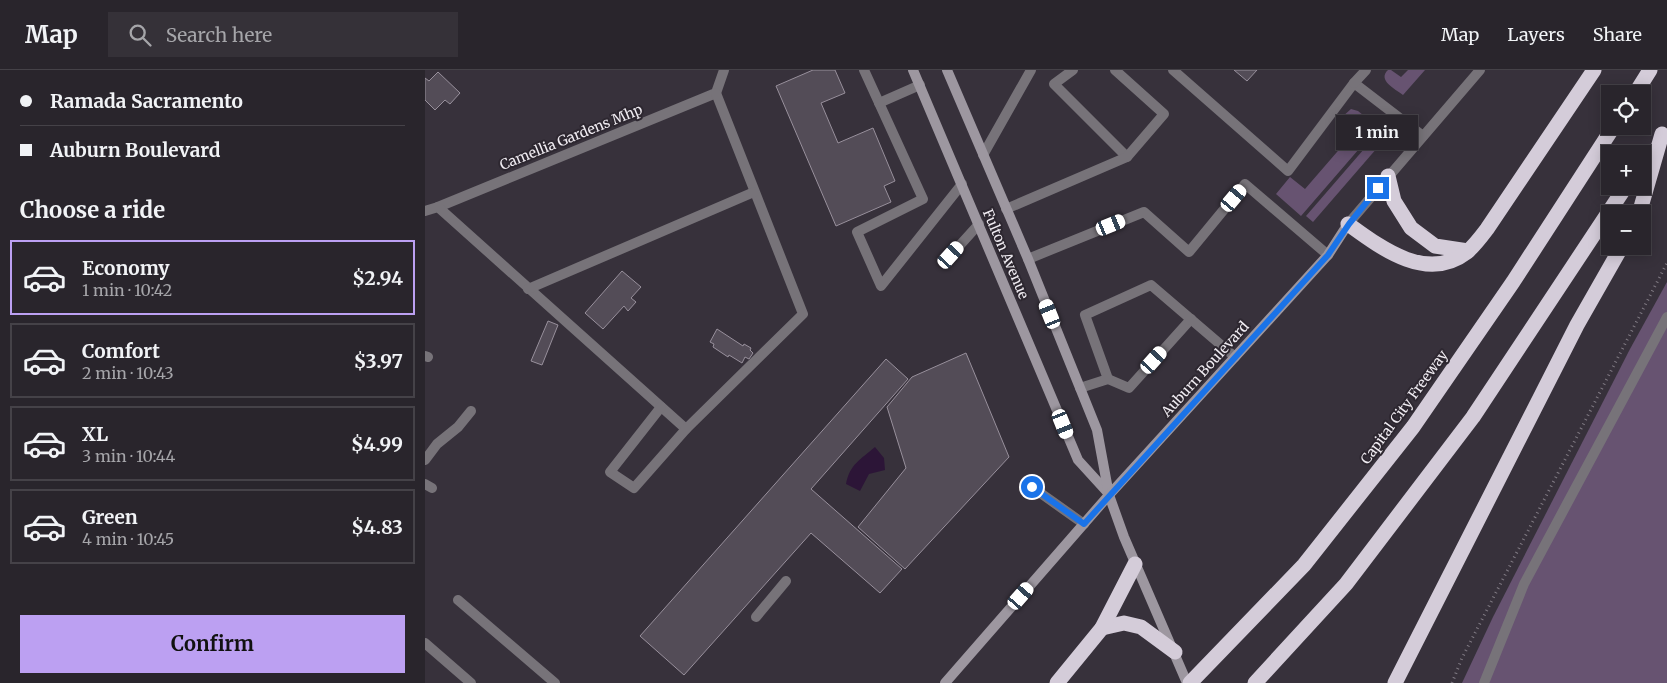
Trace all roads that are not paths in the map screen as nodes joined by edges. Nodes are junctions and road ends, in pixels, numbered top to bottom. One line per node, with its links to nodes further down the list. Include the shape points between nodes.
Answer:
1 (724, 70): 16 (street)
2 (863, 70): 17 (street)
3 (913, 70): 14 (main road, Fulton Avenue)
4 (947, 70): 22 (main road, Fulton Avenue)
5 (1031, 70): 22 (street)
6 (1073, 70): 23 (street, via 1054,84)
7 (1115, 70): 23 (street, via 1164,114)
8 (1173, 70): 13 (street, via 1288,171)
9 (1366, 70): 13 (street)
10 (1480, 70): 20 (street, Auburn Boulevard)
11 (1594, 70): 34 (highway, via 1487,229)
12 (1650, 70): 15 (highway)
13 (1354, 83): 20 (street)
14 (920, 85): 17 (street); 25 (main road, Fulton Avenue)
15 (1641, 85)
16 (716, 93): 26 (street); 29 (street, Camellia Gardens Mhp)
17 (879, 103): 25 (street, via 923,199 857,232 881,286)
18 (1665, 130): 21 (highway); 28 (highway)
19 (1608, 135): 63 (highway, Capital City Freeway, via 1513,282 1413,427 1304,565)
20 (1423, 136): 24 (street, Auburn Boulevard)
21 (1651, 150)
22 (983, 155): 30 (main road, Fulton Avenue)
23 (1127, 157): 30 (street)
24 (1388, 176): 33 (street, Auburn Boulevard); 34 (highway, via 1394,201 1411,228 1435,246)
25 (962, 184): 32 (main road, Fulton Avenue)
26 (755, 192): 39 (street); 47 (street, via 803,314)
27 (1621, 195): 64 (highway, via 1473,418 1345,584)
28 (1642, 205)
29 (438, 207): 31 (street, Camellia Gardens Mhp); 39 (street)
30 (1007, 209): 38 (main road, Fulton Avenue)
31 (425, 212)
32 (979, 224): 35 (street); 50 (main road, Fulton Avenue, via 1078,460)
33 (1349, 224): 34 (highway, via 1381,248 1413,262 1438,265 1455,260); 36 (main road, Auburn Boulevard)
34 (1468, 251)
35 (951, 255)
36 (1328, 255): 38 (street, via 1245,184 1189,252 1144,212); 42 (main road, Auburn Boulevard)
37 (1617, 255): 65 (highway, via 1577,325)
38 (1028, 259): 44 (main road, Fulton Avenue)
39 (528, 288): 45 (street)
40 (1667, 317): 66 (street, via 1524,584)
41 (1191, 319): 42 (street); 43 (street, via 1129,388); 43 (street, via 1151,285 1085,315)
42 (1235, 357): 50 (main road, Auburn Boulevard)
43 (1108, 379): 44 (street)
44 (1080, 388): 50 (main road, Fulton Avenue, via 1097,430)
45 (661, 407): 47 (street); 47 (street, via 610,472 634,488)
46 (471, 411): 48 (street)
47 (686, 429)
48 (425, 460)
49 (1032, 487): 51 (street)
50 (1109, 495): 51 (main road, Auburn Boulevard); 52 (main road, Fulton Avenue)
51 (1084, 524): 61 (main road, Auburn Boulevard)
52 (1135, 564): 56 (highway); 58 (main road, Fulton Avenue)
53 (786, 581): 55 (street)
54 (458, 600): 60 (street)
55 (756, 617)
56 (1102, 628): 58 (highway, via 1124,622 1141,627); 62 (highway)
57 (425, 643): 59 (street)
58 (1175, 652): 63 (main road, Fulton Avenue)
59 (471, 683)
60 (555, 683)
61 (945, 683)
62 (1057, 683)
63 (1189, 683)
64 (1255, 683)
65 (1395, 683)
66 (1484, 683)

